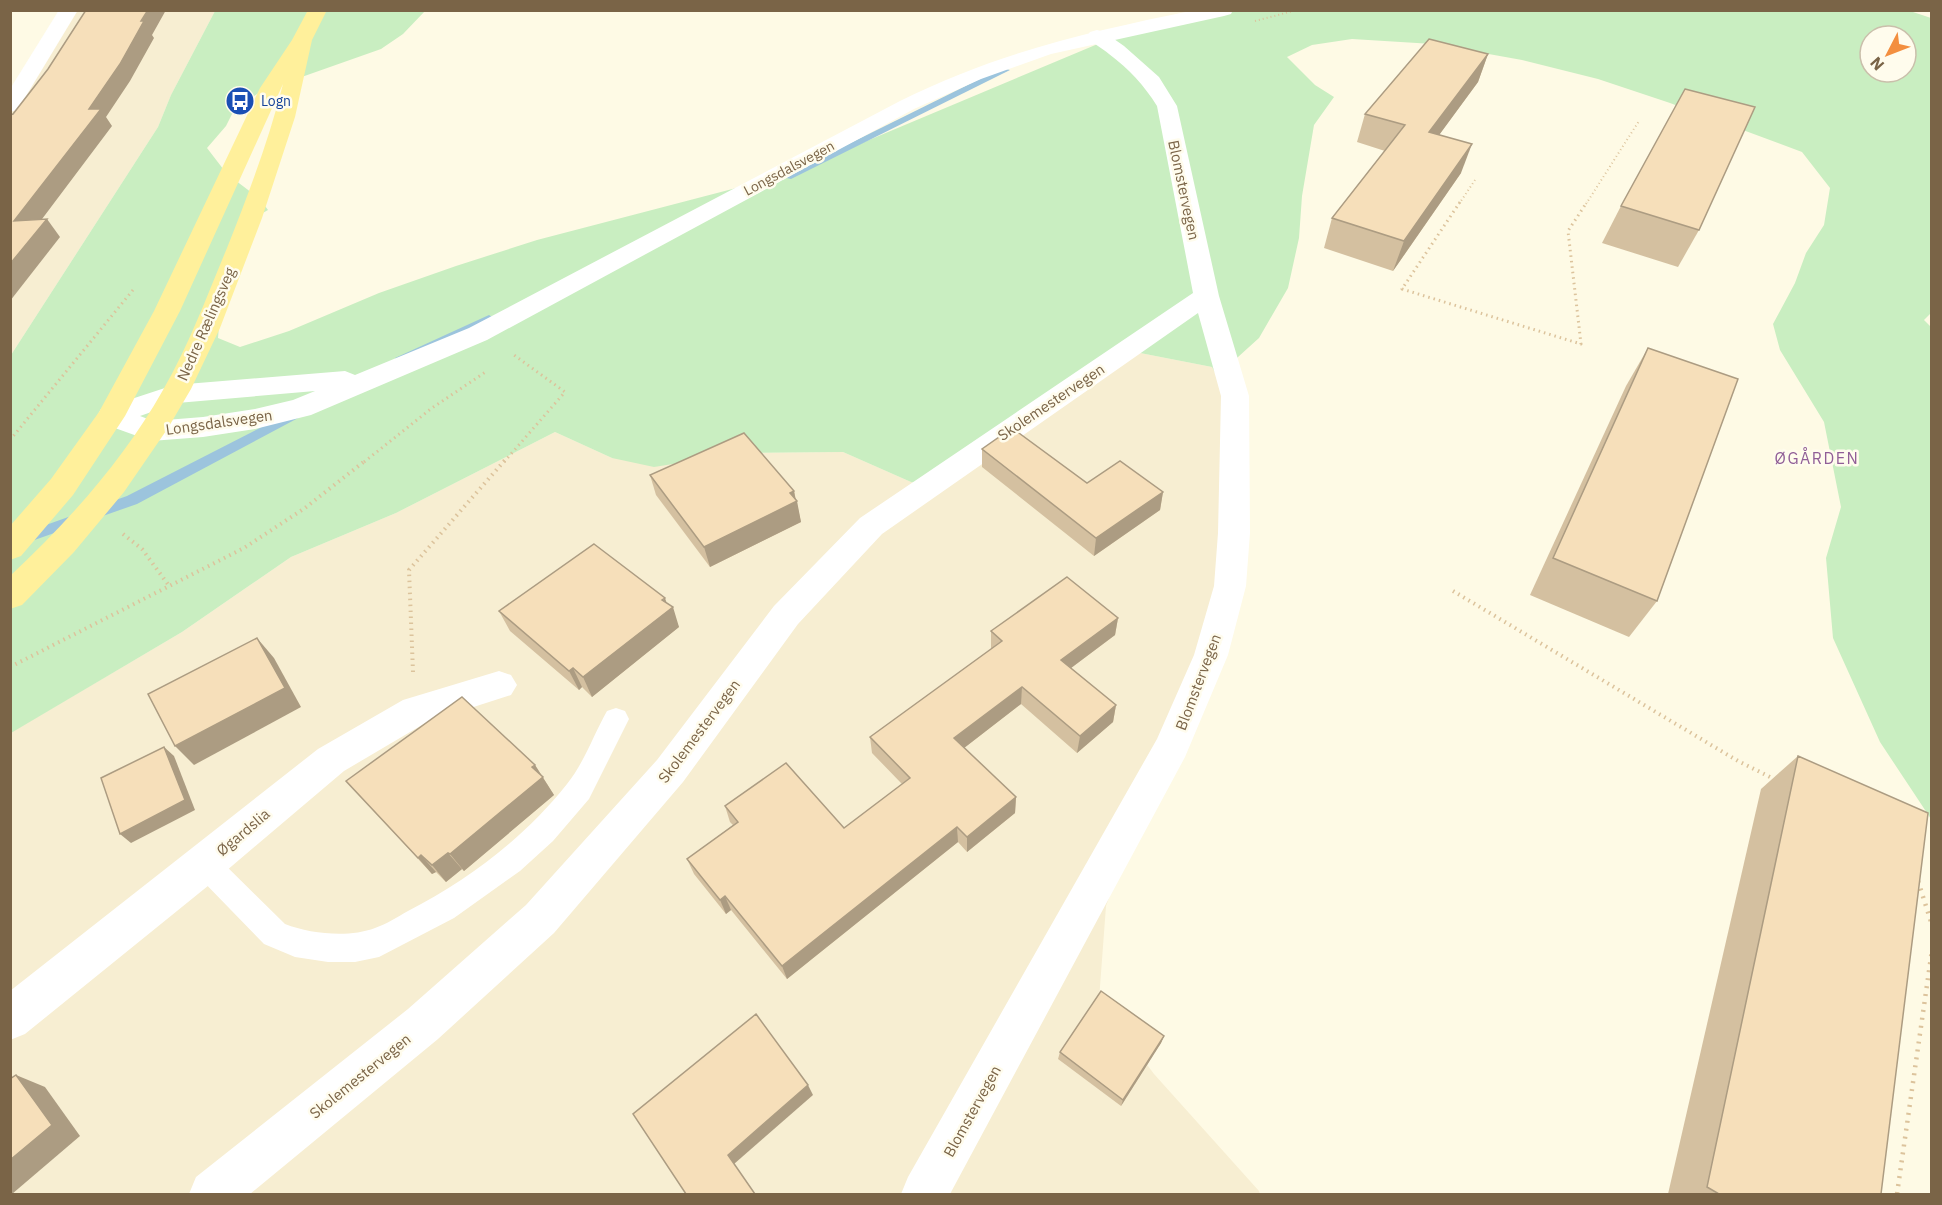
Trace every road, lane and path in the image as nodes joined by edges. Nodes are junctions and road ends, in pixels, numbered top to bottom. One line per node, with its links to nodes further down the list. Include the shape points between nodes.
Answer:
1 (69, 10): 6 (street)
2 (318, 10): 5 (main road, Nedre Rælingsveg)
3 (1224, 10): 4 (street, Longsdalsvegen)
4 (1097, 36): 10 (street, Blomstervegen, via 1152,81 1167,106); 13 (street, Longsdalsvegen, via 986,69 925,96 478,333)
5 (302, 40): 14 (main road, Nedre Rælingsveg, via 294,87 258,199 198,347); 15 (main road, Nedre Rælingsveg, via 270,88 148,349)
6 (10, 106)
7 (1640, 121): 8 (path, via 1568,231 1581,344 1401,289)
8 (1475, 180)
9 (135, 288): 17 (path)
10 (1206, 296): 33 (street, Skolemestervegen, via 871,526 786,615 670,771 540,919 423,1024); 34 (street, Blomstervegen, via 1235,396 1230,586 1211,655 1172,746)
11 (513, 354): 25 (path, via 564,392 409,570)
12 (494, 367): 20 (path, via 432,408 275,529)
13 (374, 378): 14 (street, Longsdalsvegen); 16 (street, Longsdalsvegen, via 301,408 255,419)
14 (174, 394): 15 (street, Longsdalsvegen); 16 (main road, Nedre Rælingsveg)
15 (111, 416): 16 (street, Longsdalsvegen); 19 (main road, Nedre Rælingsveg, via 62,488)
16 (151, 430): 22 (main road, Nedre Rælingsveg, via 77,530)
17 (10, 440)
18 (113, 529): 20 (path, via 142,549)
19 (10, 548)
20 (170, 587): 23 (path)
21 (1453, 591): 27 (path, via 1737,761)
22 (10, 596)
23 (10, 667)
24 (498, 685): 25 (street, Øgardslia)
25 (416, 711): 28 (street, Øgardslia, via 331,760)
26 (616, 719): 28 (lane, via 579,790 543,832 510,862 444,909 380,942 328,947 295,942 275,934)
27 (1780, 781)
28 (205, 864): 32 (street, Øgardslia)
29 (1916, 873): 30 (path)
30 (1932, 925)
31 (1932, 950): 35 (path)
32 (10, 1019)
33 (213, 1194)
34 (925, 1194)
35 (1897, 1194)

